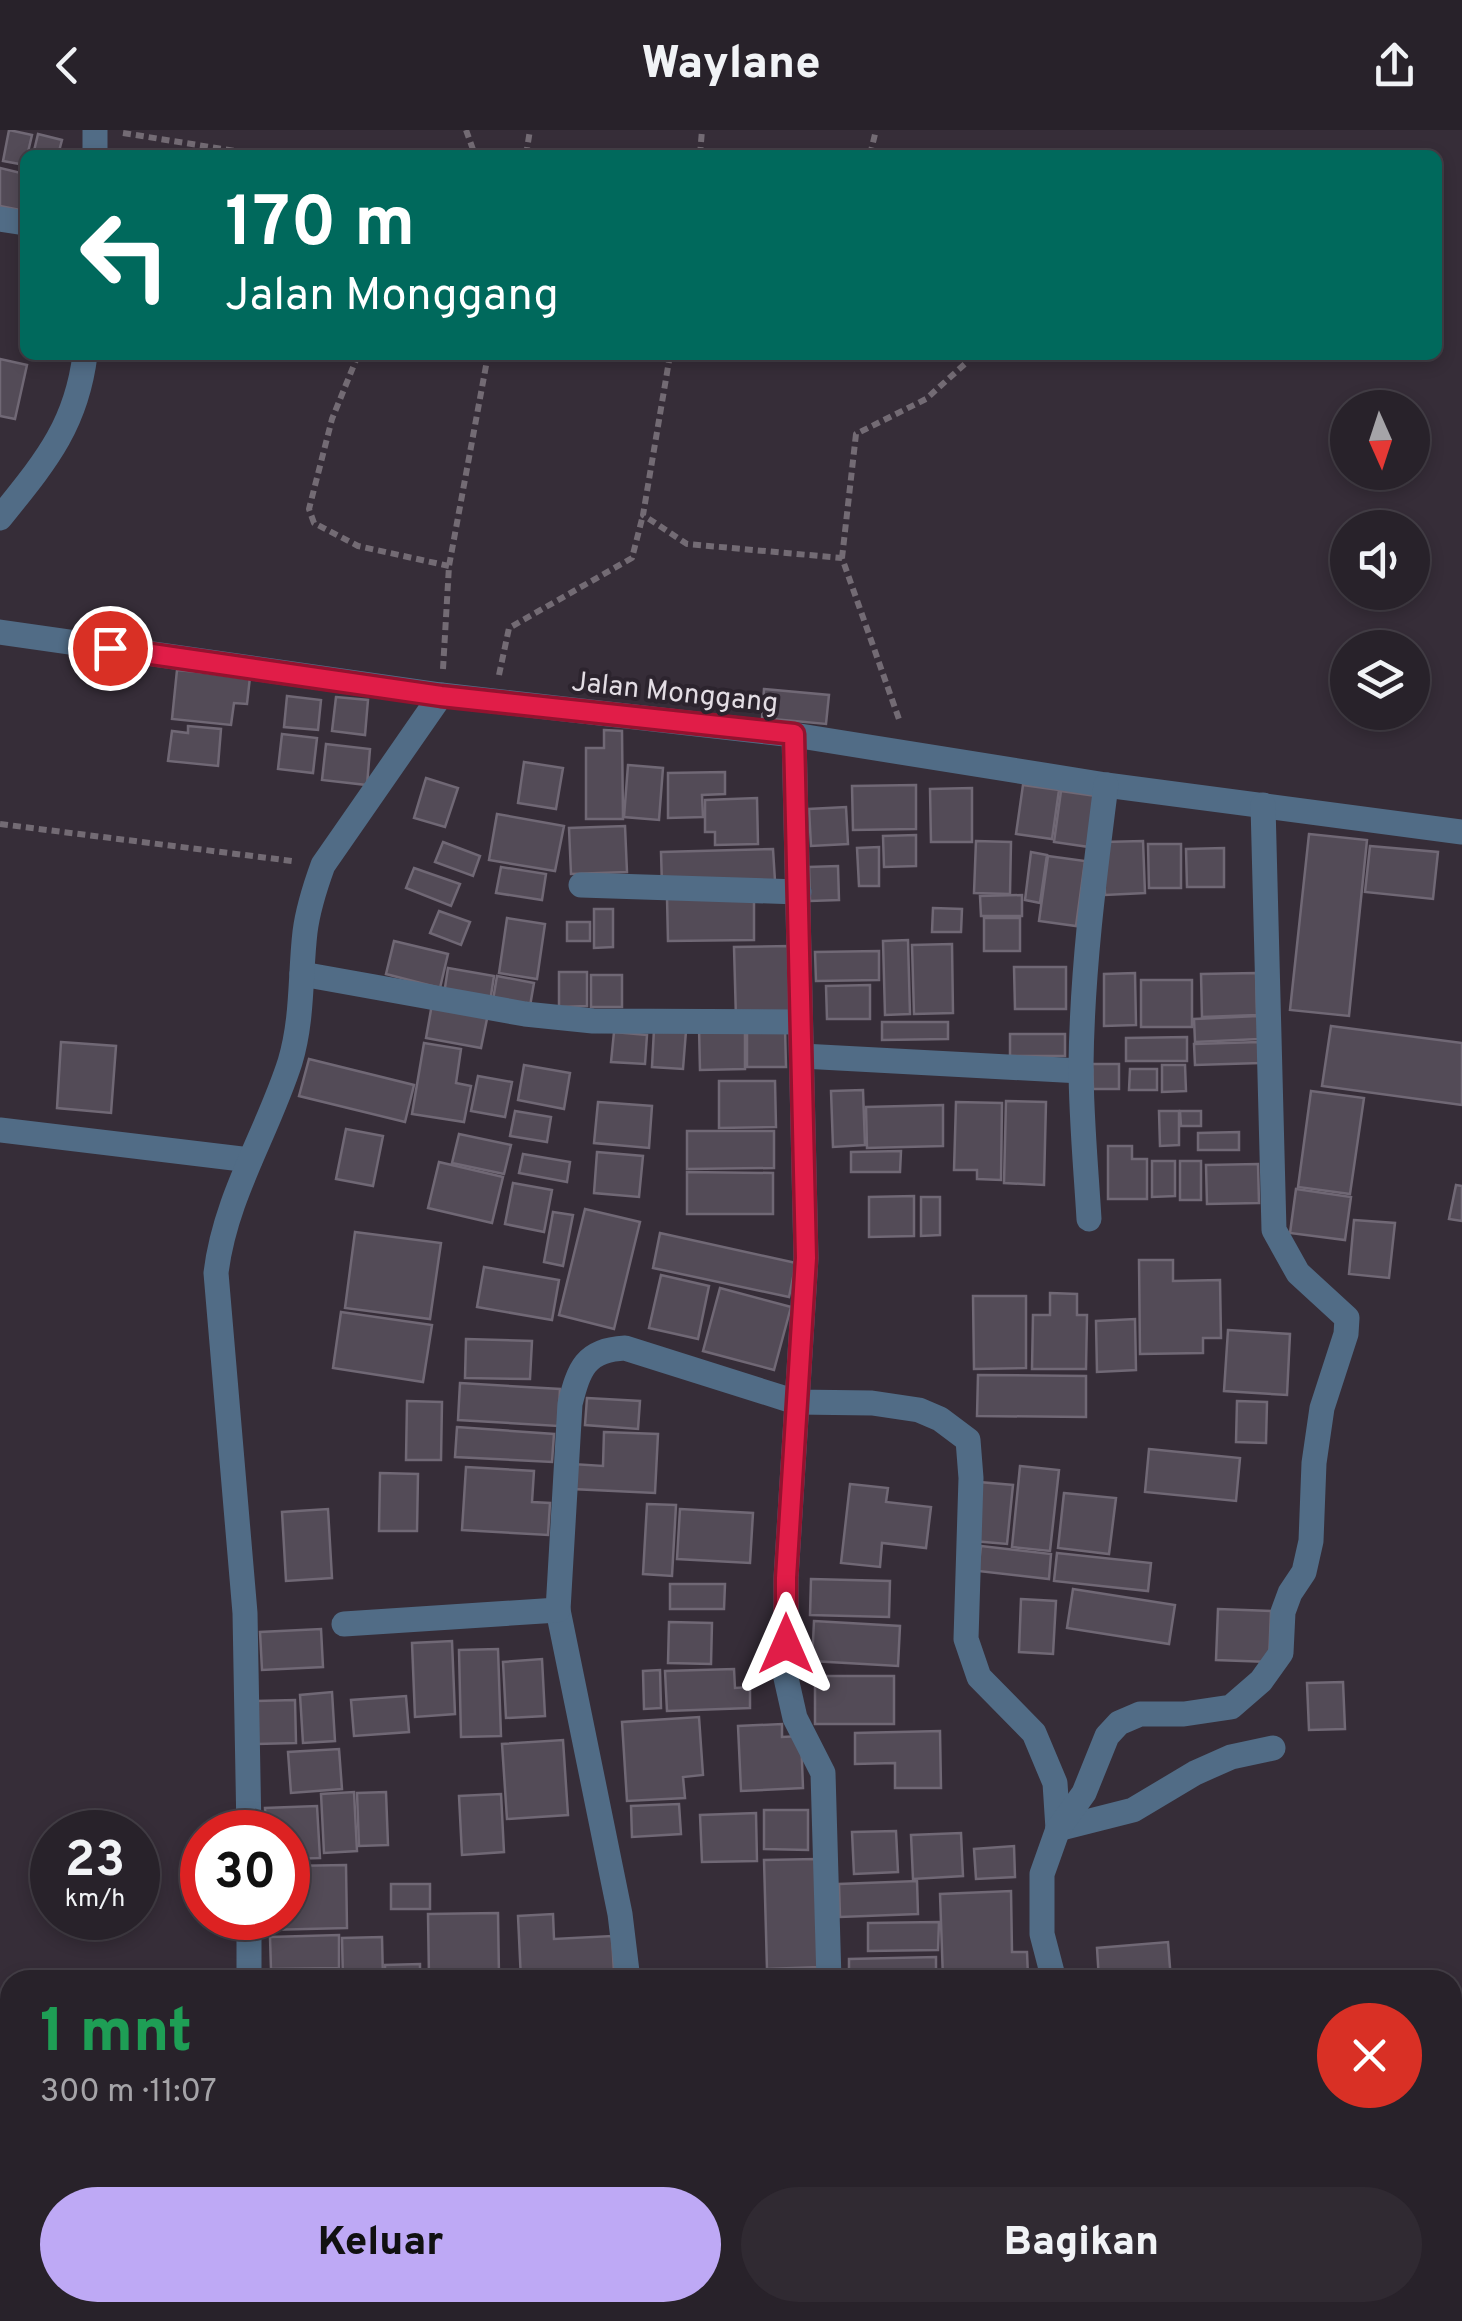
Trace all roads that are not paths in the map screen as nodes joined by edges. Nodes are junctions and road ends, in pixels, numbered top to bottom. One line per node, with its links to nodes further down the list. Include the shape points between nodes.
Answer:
1 (84, 360): 2 (street, via 66,428)
2 (0, 518)
3 (0, 632): 4 (street, Jalan Monggang)
4 (441, 696): 5 (street, Jalan Monggang); 11 (street, via 323,865)
5 (794, 734): 6 (street, Jalan Monggang); 10 (street)
6 (1106, 785): 7 (street, Jalan Monggang); 14 (street)
7 (1263, 805): 8 (street, Jalan Monggang); 23 (street, via 1274,1230 1298,1272 1348,1318 1316,1438 1308,1559 1283,1612 1281,1653 1261,1681 1231,1707 1140,1714 1119,1723)
8 (1462, 832)
9 (581, 885): 10 (street)
10 (799, 892): 12 (street)
11 (302, 974): 12 (street, via 593,1022); 16 (street, via 290,1062)
12 (800, 1022): 13 (street)
13 (802, 1056): 14 (street); 18 (street, via 806,1258)
14 (1081, 1072): 17 (street)
15 (0, 1130): 16 (street)
16 (250, 1160): 22 (street, via 220,1238 216,1273 245,1613)
17 (1089, 1219)
18 (796, 1402): 19 (street, via 625,1348 588,1360 568,1422); 23 (street, via 920,1410 968,1440 966,1640 979,1678 1034,1733 1055,1783); 27 (street, via 786,1678 796,1718 823,1773)
19 (558, 1610): 20 (street); 26 (street)
20 (344, 1624)
21 (1272, 1748): 23 (street, via 1195,1773 1133,1810)
22 (249, 1810)
23 (1058, 1829): 28 (street, via 1040,1897)
24 (249, 1940): 25 (street)
25 (249, 1970)
26 (627, 1970)
27 (829, 1970)
28 (1051, 1970)

